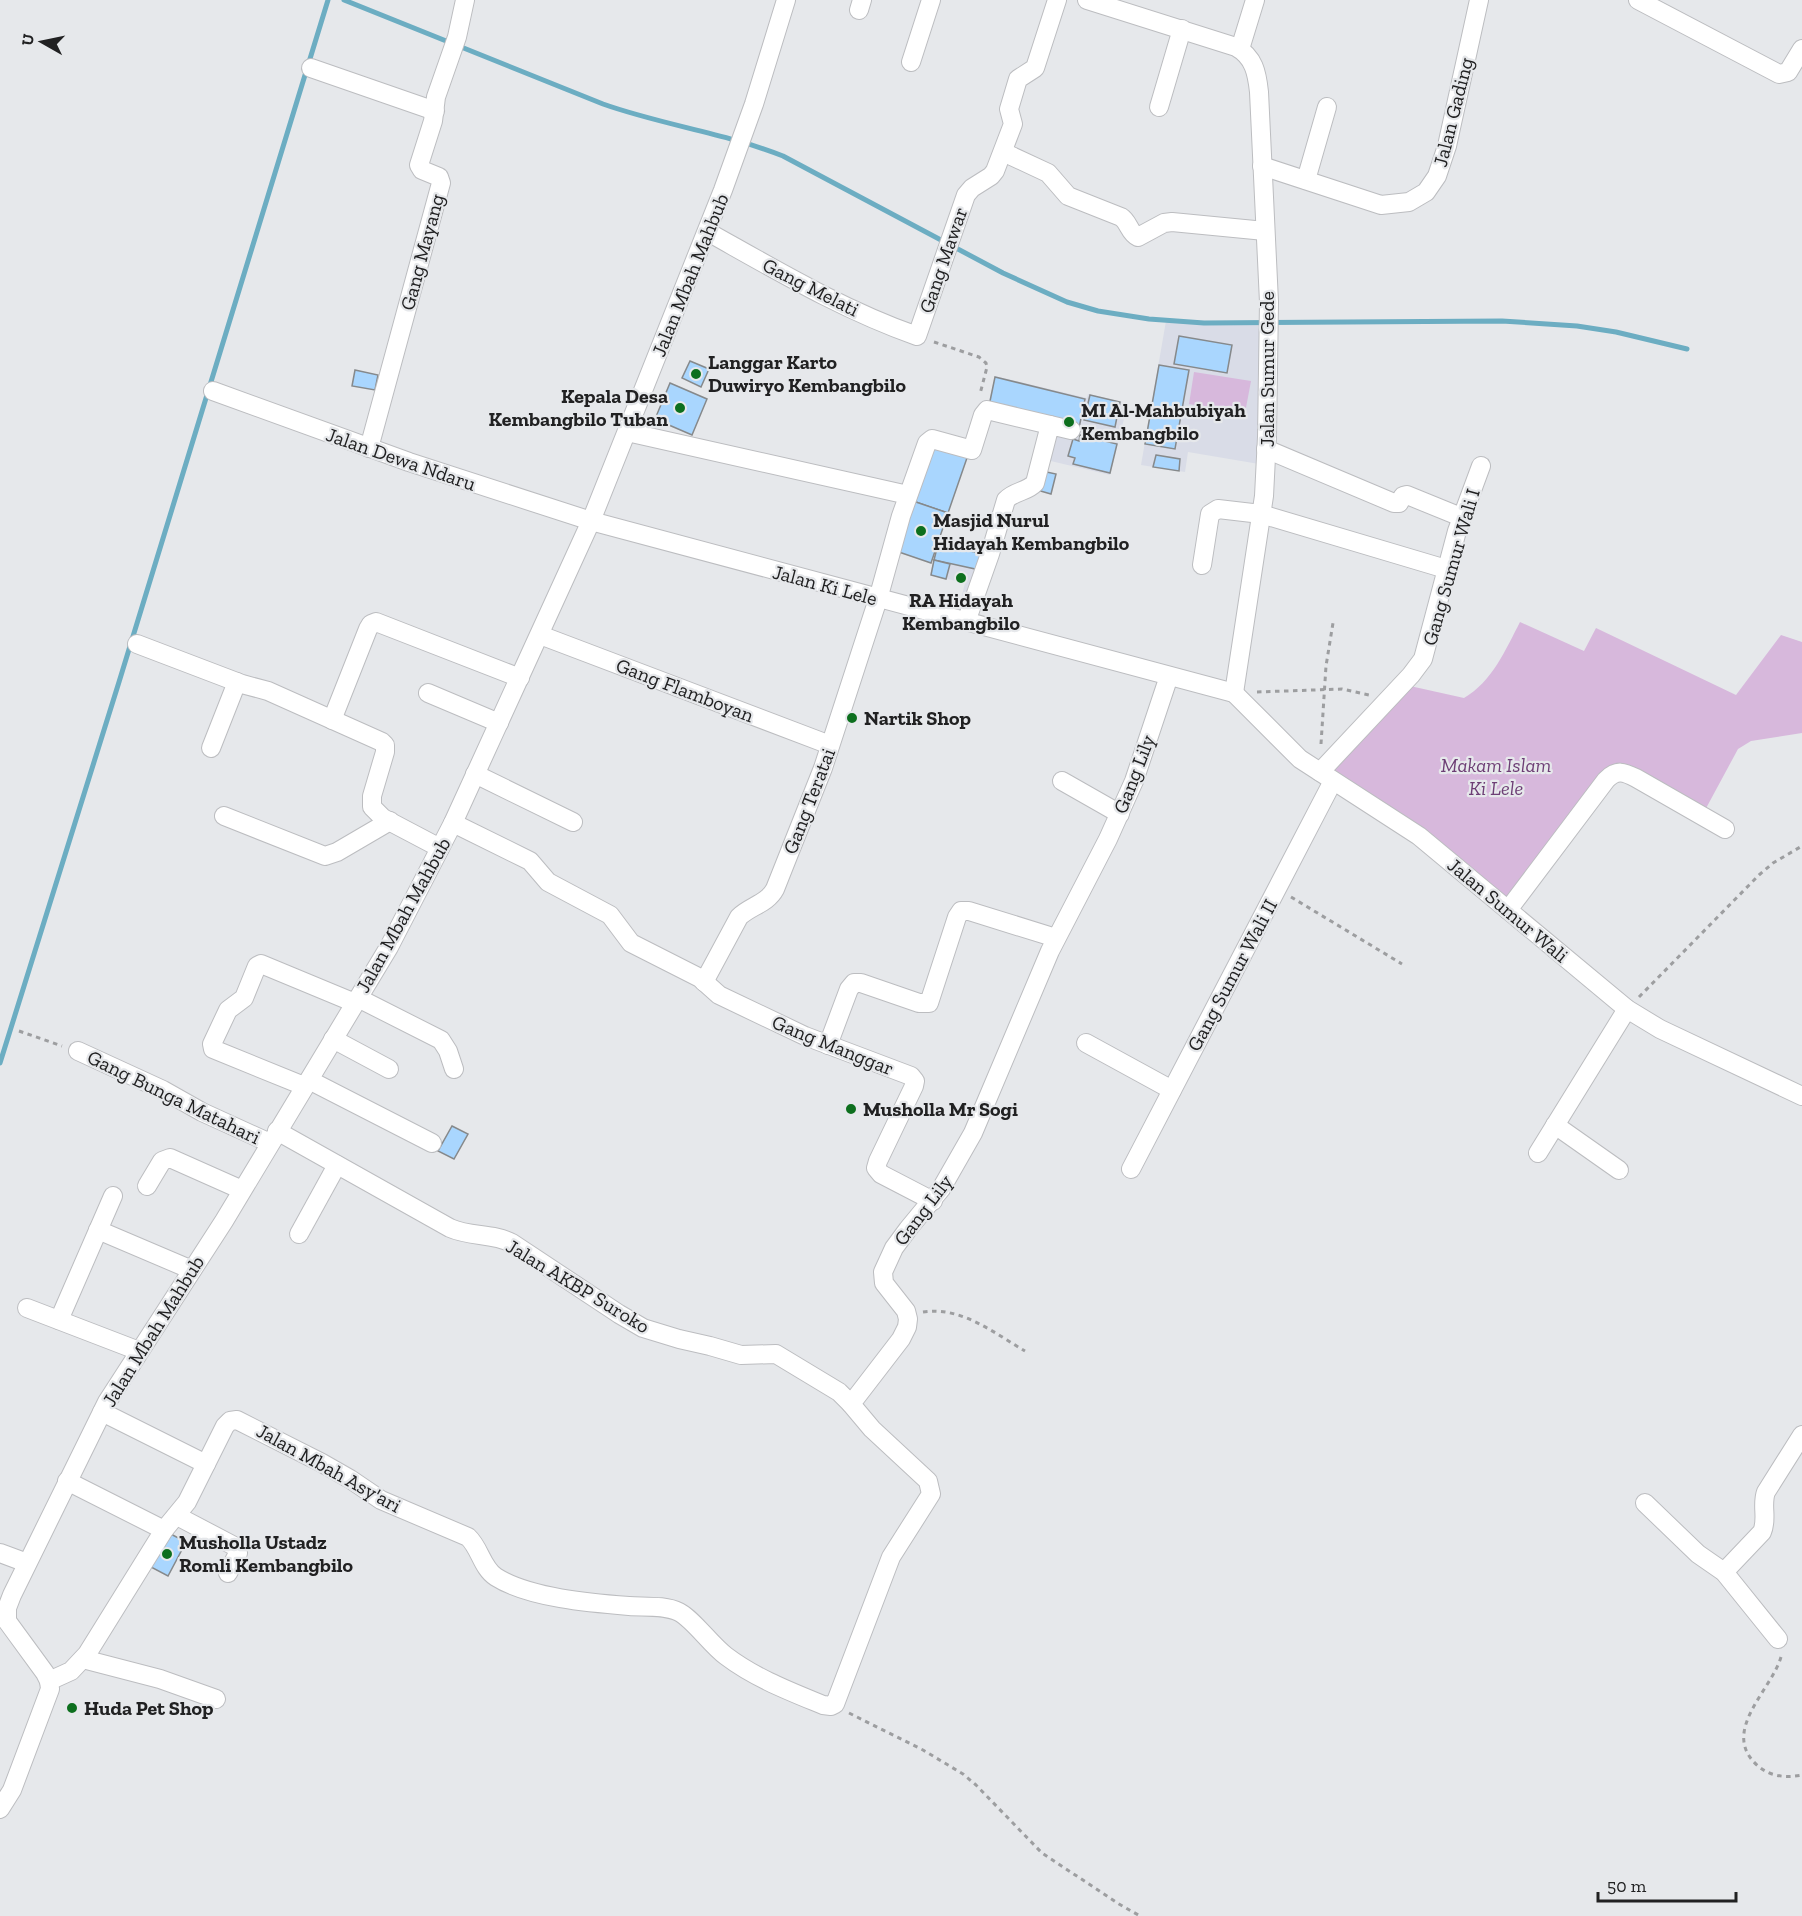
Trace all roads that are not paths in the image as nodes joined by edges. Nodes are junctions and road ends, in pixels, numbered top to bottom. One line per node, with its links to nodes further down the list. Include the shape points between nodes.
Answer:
1 (465, 0): 16 (street, Gang Mayang)
2 (786, 0): 21 (street, Jalan Mbah Mahbub)
3 (932, 0): 12 (street)
4 (1057, 0): 17 (street, Gang Mawar, via 1035,68 1017,82 1009,109 1013,124)
5 (1087, 0): 9 (street)
6 (1255, 0): 10 (street)
7 (1479, 0): 19 (street, Jalan Gading, via 1447,146 1430,188 1408,202 1381,205)
8 (1638, 0): 11 (street, via 1779,74 1788,72)
9 (1182, 29): 10 (street); 15 (street)
10 (1240, 49): 18 (street, Jalan Sumur Gede, via 1252,60 1257,78)
11 (1802, 49)
12 (911, 62)
13 (311, 68): 16 (street)
14 (1327, 107): 19 (street)
15 (1159, 108)
16 (435, 111): 27 (street, Gang Mayang, via 419,167 439,177 441,183)
17 (1003, 152): 20 (street, via 1048,173 1068,196 1126,220 1138,237 1172,222); 22 (street, Gang Mawar, via 993,174 966,195)
18 (1262, 166): 19 (street, Jalan Gading); 20 (street, Jalan Sumur Gede)
19 (1306, 180)
20 (1265, 231): 28 (street, Jalan Sumur Gede, via 1269,323)
21 (708, 232): 22 (street, Gang Melati, via 832,300); 26 (street, Jalan Mbah Mahbub)
22 (917, 336)
23 (213, 391): 27 (street, Jalan Dewa Ndaru)
24 (1050, 425): 25 (street); 30 (street, Gang Teratai, via 986,410 972,450 929,440); 37 (street, via 1035,483 1004,502)
25 (1071, 430)
26 (627, 432): 30 (street); 33 (street, Jalan Mbah Mahbub)
27 (369, 448): 33 (street, Jalan Dewa Ndaru)
28 (1266, 449): 31 (street, Jalan Sumur Gede); 32 (street, via 1394,503 1406,495)
29 (1481, 466): 32 (street, Gang Sumur Wali I)
30 (908, 495): 36 (street, Gang Teratai)
31 (1261, 514): 34 (street, via 1214,511); 35 (street); 44 (street, Jalan Sumur Gede)
32 (1461, 517): 35 (street, Gang Sumur Wali I)
33 (591, 521): 36 (street, Jalan Ki Lele); 38 (street, Jalan Mbah Mahbub)
34 (1202, 566)
35 (1446, 569): 50 (street, Gang Sumur Wali I, via 1425,654 1417,668)
36 (878, 599): 37 (street, Jalan Ki Lele); 47 (street, Gang Teratai)
37 (966, 622): 40 (street, Jalan Ki Lele)
38 (540, 635): 41 (street, Jalan Mbah Mahbub); 47 (street, Gang Flamboyan)
39 (136, 644): 42 (street)
40 (1169, 676): 44 (street, Jalan Ki Lele); 52 (street, Gang Lily, via 1138,773)
41 (520, 678): 45 (street, via 376,622 368,629); 46 (street, Jalan Mbah Mahbub)
42 (237, 682): 45 (street, via 268,691); 48 (street)
43 (428, 693): 46 (street)
44 (1234, 693): 50 (street, Jalan Sumur Wali, via 1300,759)
45 (332, 720): 54 (street, via 385,745 371,804 377,814)
46 (499, 723): 49 (street, Jalan Mbah Mahbub)
47 (830, 745): 61 (street, Gang Teratai, via 775,889 765,901 739,917)
48 (211, 748)
49 (475, 774): 55 (street); 56 (street, Jalan Mbah Mahbub)
50 (1327, 777): 59 (street, Jalan Sumur Wali, via 1419,836); 71 (street, Gang Sumur Wali II, via 1277,889)
51 (1062, 781): 52 (street)
52 (1120, 814): 60 (street, Gang Lily)
53 (224, 816): 54 (street, via 325,856)
54 (390, 821): 58 (street)
55 (573, 822)
56 (453, 823): 58 (street, Jalan Mbah Mahbub); 61 (street, Gang Manggar, via 532,862 546,880 612,917 631,943)
57 (1725, 830): 59 (street, via 1629,775 1616,772)
58 (440, 848): 62 (street, Jalan Mbah Mahbub)
59 (1508, 910): 63 (street, Jalan Sumur Wali)
60 (1056, 938): 66 (street, via 961,911 929,1003 854,983); 83 (street, Gang Lily, via 973,1133)
61 (704, 982): 66 (street, Gang Manggar, via 728,1000)
62 (356, 1000): 64 (street, Jalan Mbah Mahbub); 69 (street, via 441,1040); 70 (street, via 264,964 258,966 243,1000 228,1011 212,1046 216,1052)
63 (1627, 1009): 72 (street, Jalan Sumur Wali, via 1660,1029); 73 (street)
64 (333, 1039): 68 (street); 70 (street, Jalan Mbah Mahbub)
65 (1086, 1043): 71 (street)
66 (828, 1045): 83 (street, Gang Manggar, via 914,1080 876,1168)
67 (78, 1051): 74 (street, Gang Bunga Matahari, via 202,1112)
68 (388, 1069)
69 (454, 1069)
70 (307, 1083): 74 (street, Jalan Mbah Mahbub); 75 (street)
71 (1172, 1090): 78 (street, Gang Sumur Wali II)
72 (1802, 1096)
73 (1555, 1125): 76 (street); 79 (street)
74 (273, 1137): 77 (street, Jalan AKBP Suroko); 81 (street, Jalan Mbah Mahbub)
75 (432, 1143)
76 (1538, 1153)
77 (337, 1165): 85 (street); 90 (street, Jalan AKBP Suroko, via 455,1231 512,1243 643,1328 741,1355 776,1354 839,1392)
78 (1131, 1169)
79 (1619, 1170)
80 (147, 1186): 81 (street, via 162,1161 170,1158)
81 (242, 1190): 86 (street, Jalan Mbah Mahbub)
82 (113, 1196): 84 (street)
83 (933, 1201): 90 (street, Gang Lily, via 900,1238 883,1272 886,1287 908,1315 907,1327)
84 (98, 1230): 86 (street); 88 (street)
85 (299, 1234)
86 (192, 1270): 89 (street, Jalan Mbah Mahbub)
87 (27, 1308): 88 (street)
88 (58, 1320): 89 (street)
89 (139, 1351): 91 (street, Jalan Mbah Mahbub)
90 (851, 1404): 93 (street, Jalan Mbah Asy'ari, via 928,1481 932,1490 891,1557 833,1705 823,1705 780,1688 738,1665 679,1612 571,1600 503,1580 489,1570 468,1537 381,1500 322,1462 239,1420 225,1426)
91 (102, 1412): 93 (street); 94 (street, Jalan Mbah Mahbub)
92 (1802, 1435): 100 (street, via 1764,1497 1762,1532)
93 (206, 1464): 96 (street, Jalan Mbah Asy'ari)
94 (67, 1481): 97 (street); 99 (street, Jalan Mbah Mahbub)
95 (1645, 1503): 100 (street, via 1698,1554)
96 (177, 1516): 97 (street, Jalan Mbah Asy'ari); 101 (street, via 236,1546 238,1553)
97 (164, 1530): 103 (street, Jalan Mbah Asy'ari)
98 (0, 1553): 99 (street)
99 (27, 1563): 104 (street, Jalan Mbah Mahbub, via 7,1608 7,1621)
100 (1724, 1572): 102 (street)
101 (228, 1574)
102 (1778, 1639)
103 (83, 1659): 104 (street, Jalan Mbah Asy'ari, via 71,1671); 105 (street, via 160,1679)
104 (49, 1681): 106 (street, via 47,1700)
105 (216, 1700)
106 (0, 1809)

